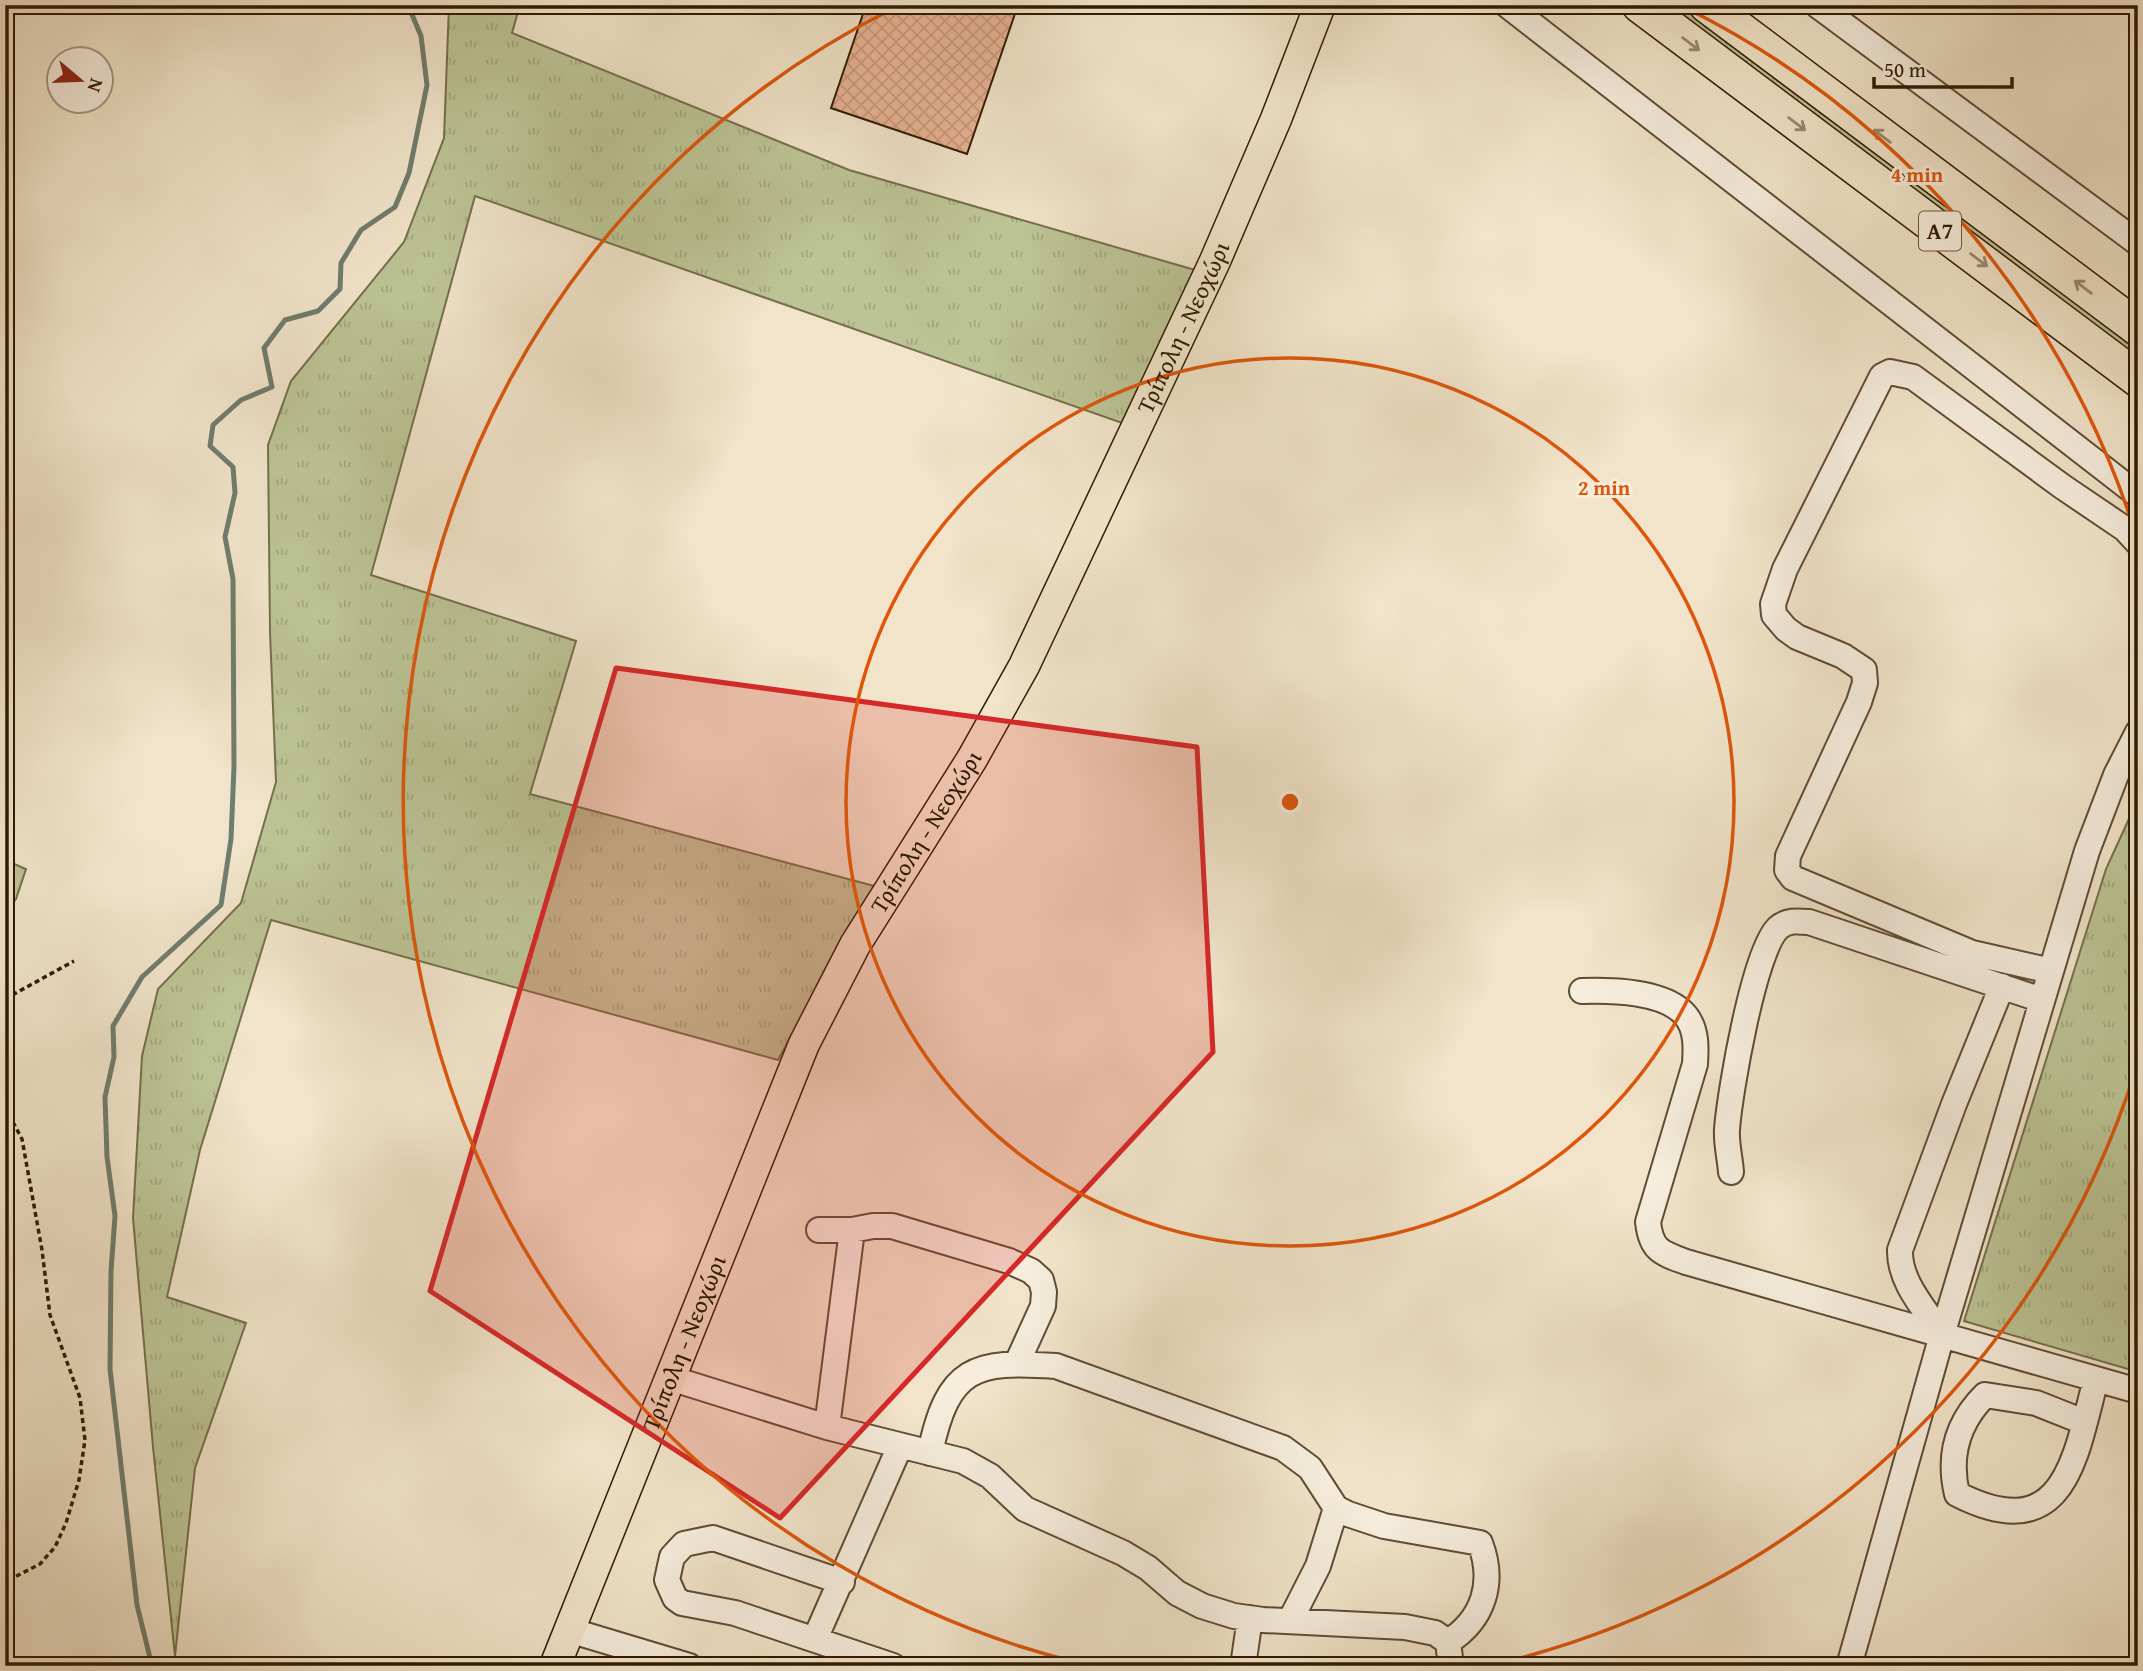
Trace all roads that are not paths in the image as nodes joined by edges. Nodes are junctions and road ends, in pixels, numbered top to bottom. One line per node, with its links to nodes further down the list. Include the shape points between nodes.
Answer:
1 (1320, 5): 23 (main road, Τρίπολη - Νεοχώρι, via 1215,261 1030,655 972,759 855,946 804,1044)
2 (1507, 5): 9 (street)
3 (1640, 5): 8 (highway, Α7, one-way to 8)
4 (1707, 5): 7 (highway, Α7, one-way to 4)
5 (1816, 5): 6 (street)
6 (2138, 243)
7 (2138, 328)
8 (2138, 379)
9 (2082, 452): 10 (street); 11 (street)
10 (2063, 487): 12 (street); 14 (street, via 1913,377 1890,372 1882,376 1785,569 1773,604 1774,615 1786,629 1864,670 1865,683 1788,856 1787,870 1793,878 1972,953)
11 (2138, 495)
12 (2138, 543)
13 (2138, 732): 14 (street, via 2087,851)
14 (2051, 971): 17 (street)
15 (2002, 986): 17 (street); 18 (street, via 1808,922 1780,926 1760,960 1743,1031 1727,1130); 21 (street, via 1900,1250 1904,1279)
16 (1582, 991): 21 (street, via 1613,990 1664,1000 1686,1016 1697,1043 1695,1064 1648,1222 1655,1247 1686,1262)
17 (2042, 1000): 21 (street)
18 (1731, 1172)
19 (819, 1230): 20 (street)
20 (852, 1230): 22 (street, via 892,1226 1031,1271 1041,1280 1043,1306); 27 (street)
21 (1942, 1335): 24 (street); 41 (street)
22 (1017, 1363): 29 (street, via 987,1367 965,1376 953,1388); 30 (street, via 1056,1366 1283,1448 1310,1468)
23 (670, 1378): 27 (street); 34 (main road, Τρίπολη - Νεοχώρι)
24 (2096, 1379): 25 (street); 26 (street)
25 (2138, 1391)
26 (2084, 1422): 26 (street, via 2036,1403 1985,1395 1967,1416 1956,1441 1953,1468 1958,1494 1976,1504 2007,1511 2041,1504 2070,1470)
27 (827, 1427): 28 (street)
28 (900, 1446): 29 (street); 31 (street)
29 (930, 1453): 32 (street, via 963,1461 990,1476 1025,1509 1123,1553 1202,1606)
30 (1336, 1508): 33 (street, via 1318,1566); 36 (street, via 1384,1526 1480,1543 1488,1570 1485,1597)
31 (842, 1582): 35 (street); 35 (street, via 713,1538 684,1544 672,1557 667,1580 682,1603 735,1613)
32 (1250, 1618): 33 (street); 40 (street)
33 (1290, 1621): 36 (street, via 1405,1627 1435,1633)
34 (569, 1630): 37 (main road, Τρίπολη - Νεοχώρι); 38 (street)
35 (816, 1639): 39 (street)
36 (1450, 1654)
37 (555, 1666)
38 (689, 1666)
39 (893, 1666)
40 (1243, 1666)
41 (1849, 1666)

